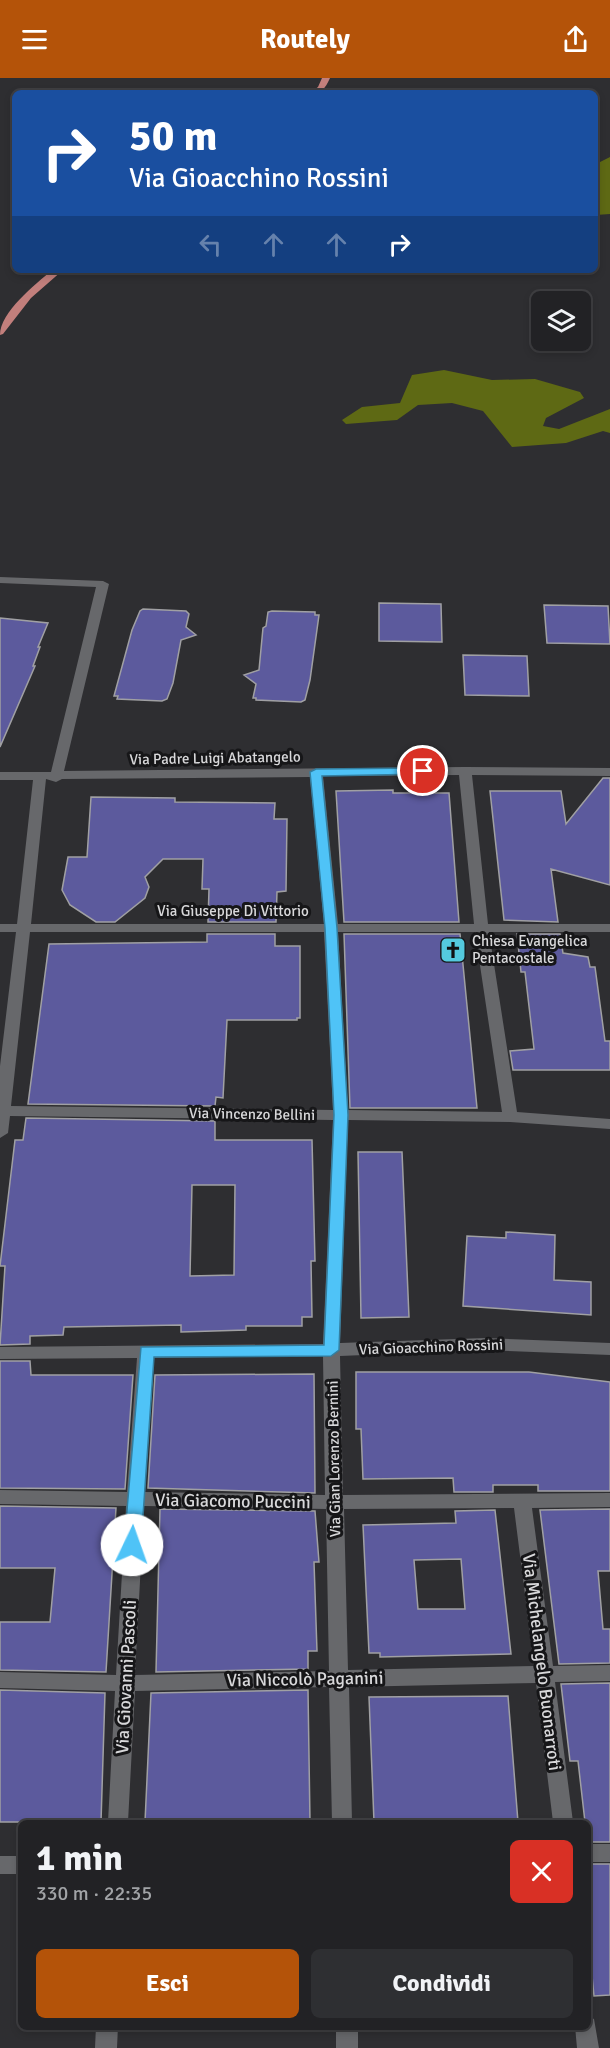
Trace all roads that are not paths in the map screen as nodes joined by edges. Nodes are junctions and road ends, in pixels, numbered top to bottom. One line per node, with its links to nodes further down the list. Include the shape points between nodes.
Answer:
1 (55, 273): 2 (main road, via 28,296)
2 (0, 332)
3 (0, 580): 9 (street, via 103,584)
4 (465, 771): 5 (street, Via Padre Luigi Abatangelo); 6 (street, Via Padre Luigi Abatangelo); 13 (street)
5 (316, 772): 9 (street, Via Padre Luigi Abatangelo); 12 (street, Via Gian Lorenzo Bernini)
6 (610, 772)
7 (0, 776): 8 (street, Via Padre Luigi Abatangelo)
8 (40, 777): 9 (street, Via Padre Luigi Abatangelo); 11 (street)
9 (56, 778)
10 (0, 928): 11 (street, Via Giuseppe Di Vittorio)
11 (25, 928): 12 (street, Via Giuseppe Di Vittorio); 15 (street)
12 (331, 928): 13 (street, Via Giuseppe Di Vittorio); 16 (street, Via Gian Lorenzo Bernini)
13 (481, 928): 14 (street, Via Giuseppe Di Vittorio); 17 (street)
14 (610, 928)
15 (3, 1111): 16 (street, Via Vincenzo Bellini); 19 (street)
16 (341, 1115): 17 (street, Via Vincenzo Bellini); 21 (street, Via Gian Lorenzo Bernini)
17 (510, 1117): 18 (street, Via Vincenzo Bellini)
18 (608, 1120)
19 (0, 1133)
20 (610, 1349): 21 (street, Via Gioacchino Rossini, via 486,1344)
21 (331, 1350): 22 (street, Via Gioacchino Rossini); 28 (street, Via Gian Lorenzo Bernini)
22 (146, 1351): 23 (street, Via Gioacchino Rossini); 25 (street, Via Giovanni Pascoli)
23 (0, 1353)
24 (0, 1497): 25 (street, Via Giacomo Puccini)
25 (135, 1499): 28 (street, Via Giacomo Puccini); 33 (street, Via Giovanni Pascoli)
26 (610, 1500): 27 (street, Via Giacomo Puccini)
27 (522, 1501): 28 (street, Via Giacomo Puccini); 29 (street, Via Michelangelo Buonarroti)
28 (335, 1502): 31 (street, Via Gian Lorenzo Bernini)
29 (543, 1673): 30 (street, Via Niccolò Paganini); 31 (street, Via Niccolò Paganini); 36 (street, Via Michelangelo Buonarroti)
30 (610, 1673)
31 (339, 1678): 33 (street, Via Niccolò Paganini); 35 (street, Via Gian Lorenzo Bernini)
32 (0, 1680): 33 (street, Via Niccolò Paganini)
33 (125, 1683): 34 (street, Via Giovanni Pascoli)
34 (118, 1820)
35 (342, 1820)
36 (562, 1820)
37 (591, 1853): 38 (street)
38 (610, 1853)
39 (0, 1865): 40 (street)
40 (18, 1865)
41 (107, 2030): 44 (street)
42 (347, 2030): 45 (street)
43 (586, 2030): 46 (street)
44 (106, 2048)
45 (347, 2048)
46 (588, 2048)

